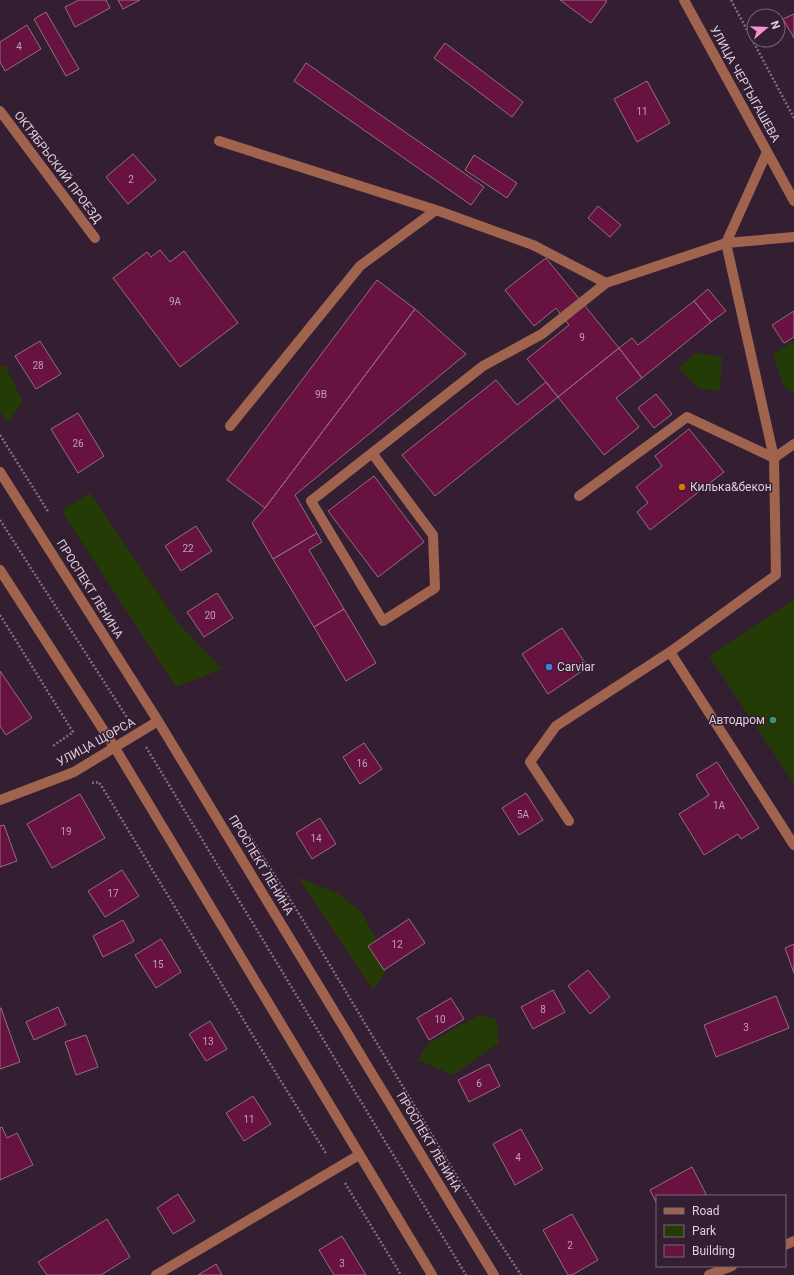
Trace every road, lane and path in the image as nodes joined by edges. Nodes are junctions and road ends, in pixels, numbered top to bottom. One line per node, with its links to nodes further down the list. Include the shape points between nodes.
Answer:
1 (684, 0): 6 (street, УЛИЦА ЧЕРТЫГАШЕВА)
2 (731, 0): 4 (path)
3 (0, 111): 10 (street, ОКТЯБРЬСКИЙ ПРОЕЗД)
4 (794, 118)
5 (219, 141): 8 (street)
6 (767, 152): 7 (street, УЛИЦА ЧЕРТЫГАШЕВА); 11 (street)
7 (794, 201)
8 (436, 210): 12 (street, via 533,244); 13 (street, via 360,266)
9 (794, 237): 11 (street)
10 (95, 238)
11 (726, 243): 12 (street); 16 (street)
12 (606, 283): 15 (street, via 542,334 483,366)
13 (230, 426)
14 (794, 444): 16 (street)
15 (372, 453): 15 (street, via 311,501 383,621 435,588 433,534)
16 (774, 458): 18 (street, via 687,417); 22 (street, via 776,575)
17 (0, 472): 23 (street, ПРОСПЕКТ ЛЕНИНА)
18 (579, 496)
19 (0, 520): 24 (path)
20 (0, 570): 26 (street)
21 (0, 615): 25 (path, via 73,732)
22 (670, 652): 29 (street, via 556,726 530,762); 30 (street)
23 (158, 721): 24 (street, УЛИЦА ЩОРСА); 38 (street, ПРОСПЕКТ ЛЕНИНА)
24 (138, 734): 26 (street, УЛИЦА ЩОРСА); 37 (path)
25 (53, 746)
26 (115, 748): 28 (street, УЛИЦА ЩОРСА, via 74,772); 31 (street)
27 (85, 784): 32 (path, via 98,782)
28 (0, 800)
29 (569, 821)
30 (794, 845)
31 (359, 1155): 32 (street); 36 (street)
32 (336, 1169): 34 (street); 35 (path)
33 (729, 1267): 39 (street)
34 (156, 1275)
35 (400, 1275)
36 (432, 1275)
37 (466, 1275)
38 (494, 1275)
39 (709, 1275)

